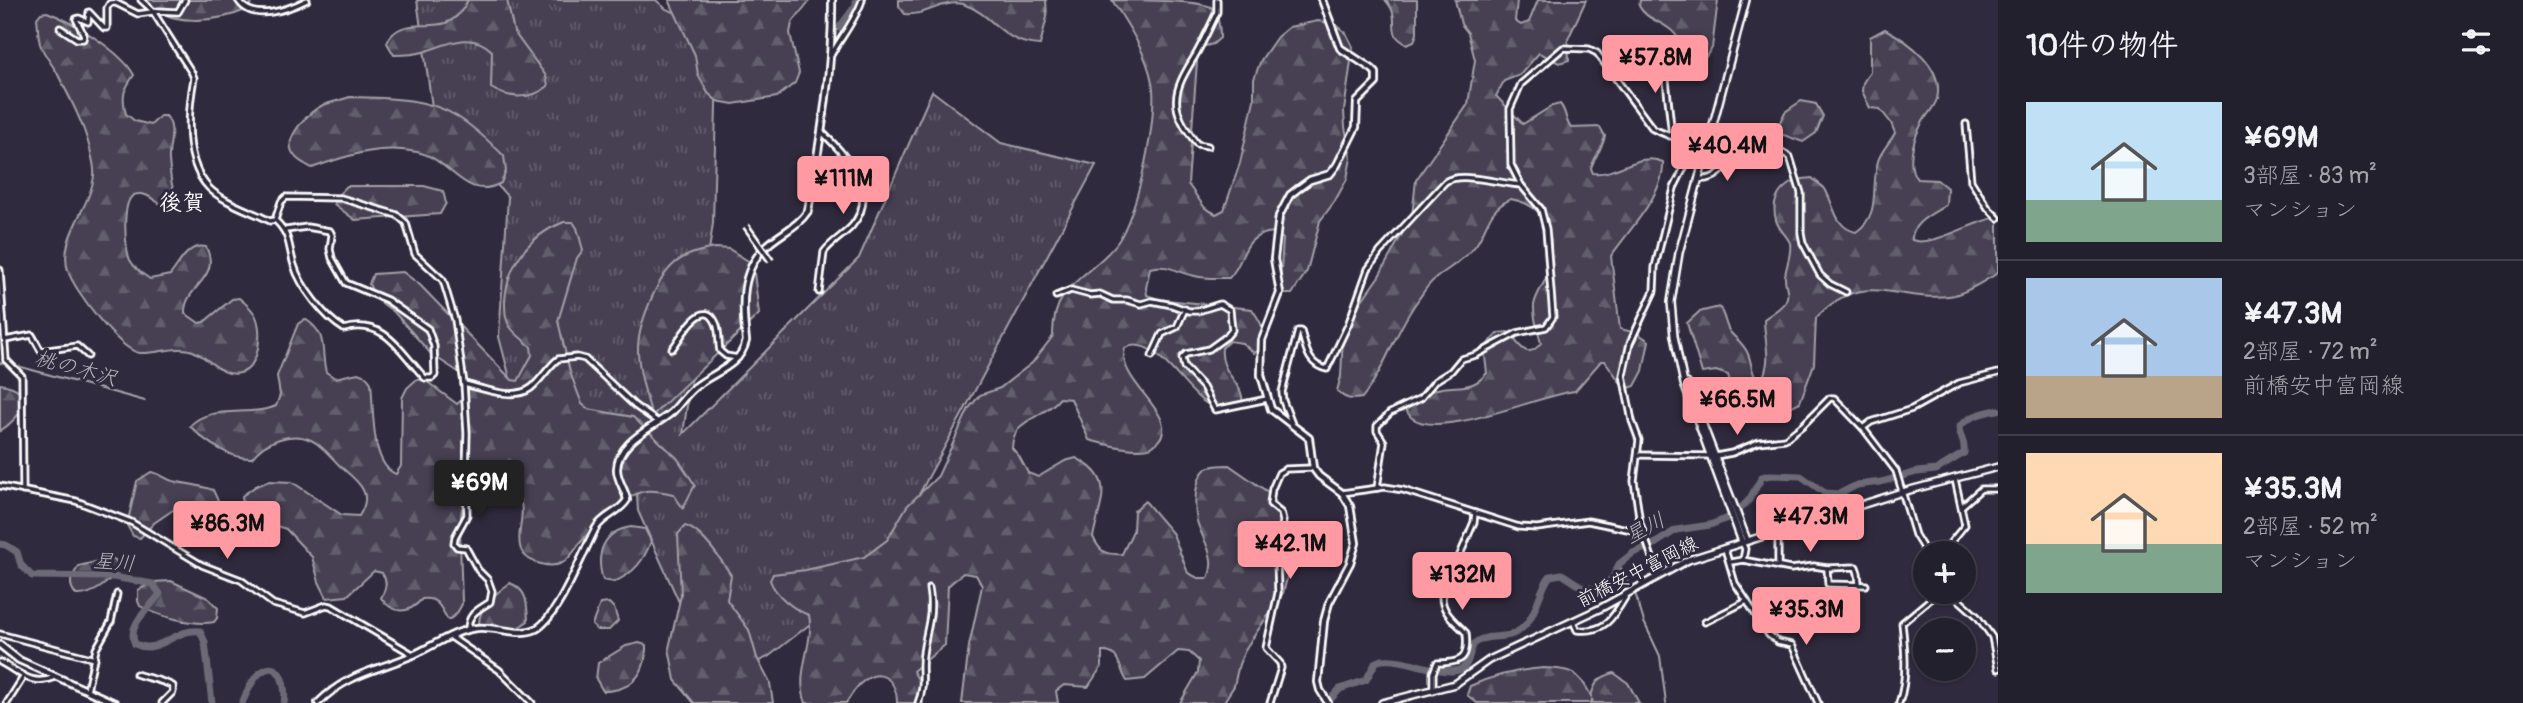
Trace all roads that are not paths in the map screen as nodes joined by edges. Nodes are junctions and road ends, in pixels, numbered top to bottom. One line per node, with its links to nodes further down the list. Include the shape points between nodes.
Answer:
1 (141, 0): 10 (street)
2 (185, 0): 10 (street, via 177,12)
3 (237, 0): 4 (street, via 247,10 265,13)
4 (307, 0)
5 (832, 0): 12 (street)
6 (862, 0): 12 (street)
7 (1217, 0): 20 (street, via 1217,12 1176,93 1186,129 1197,144)
8 (1322, 0): 44 (street, via 1340,48 1376,73 1376,83 1357,102 1356,127 1337,165 1330,174 1310,180 1290,195 1279,216 1274,259 1280,292 1261,354)
9 (1746, 0): 18 (main road)
10 (153, 12): 11 (street, via 134,13 110,3 107,28 89,12 88,22 76,19 83,39); 25 (street, via 194,78 188,127 204,181 220,196)
11 (60, 28)
12 (831, 55): 15 (street)
13 (1655, 55): 16 (street, via 1666,80)
14 (1966, 124): 24 (street, via 1970,181)
15 (821, 132): 30 (street, via 855,170 863,203 852,225 824,252); 39 (street, via 807,211 801,222 758,254 746,275 746,341)
16 (1672, 136): 17 (street); 23 (street, via 1653,129 1597,53 1563,48 1521,84 1511,106 1511,164)
17 (1694, 136): 18 (street); 48 (street, via 1674,188 1655,267 1654,291 1626,358 1624,385 1639,440)
18 (1709, 140): 21 (street); 22 (main road)
19 (1743, 143): 21 (street)
20 (1208, 146)
21 (1736, 150): 22 (street, via 1724,171 1709,180); 31 (street, via 1769,144 1790,157 1801,193 1803,243 1820,275)
22 (1698, 179): 49 (main road, via 1678,253 1671,315 1679,362)
23 (1521, 185): 46 (street, via 1461,178 1445,182 1368,269 1327,369 1310,358 1298,331 1282,392); 54 (street, via 1544,219 1550,324 1517,333 1461,359 1421,398 1384,418 1377,426 1384,442)
24 (1998, 218)
25 (275, 220): 27 (street); 43 (street, via 286,197 341,198 401,218 415,254 439,273 447,290)
26 (746, 226): 28 (street, bridge)
27 (286, 230): 27 (street, via 294,267 323,313 344,329 369,326 382,331 425,378 435,375 434,345 428,330 387,300 346,283 332,258 330,231)
28 (771, 261)
29 (0, 270): 33 (street)
30 (819, 292)
31 (1846, 292)
32 (1056, 296): 34 (street, via 1071,290)
33 (1, 302): 35 (street)
34 (1185, 309): 38 (street, via 1177,327 1162,334); 44 (street, via 1198,311 1220,304 1231,313 1232,330 1227,337 1182,358 1184,368 1203,387 1215,410)
35 (5, 340): 37 (street, via 32,335 40,351 77,346); 40 (street)
36 (672, 349): 39 (street, via 689,323 703,314 716,322 720,351)
37 (88, 356)
38 (1152, 356)
39 (738, 358): 45 (street, via 695,387)
40 (6, 360): 41 (street); 56 (street, via 22,376)
41 (0, 364)
42 (1998, 373): 47 (street, via 1959,383 1912,409)
43 (464, 384): 45 (street, via 520,392 532,387 558,359 577,357); 82 (street, via 468,513 454,541 468,550 492,591 490,602 472,614)
44 (1267, 400): 46 (street, via 1276,415)
45 (658, 422): 82 (street, via 635,439 619,461 617,471 627,500 595,529 568,586 543,623 530,631)
46 (1293, 426): 51 (street, via 1309,438)
47 (1863, 428): 49 (street, via 1830,398 1787,438); 57 (street, via 1891,462)
48 (1638, 454): 49 (street); 62 (street, via 1634,484)
49 (1713, 456): 63 (main road)
50 (1998, 467): 52 (main road, 前橋安中富岡線)
51 (1313, 468): 58 (street); 103 (street, via 1279,473 1270,498 1283,521 1278,593 1266,646 1281,668)
52 (1954, 477): 57 (main road, 前橋安中富岡線); 59 (street)
53 (0, 486): 56 (street)
54 (1377, 488): 58 (street); 60 (street, via 1403,490)
55 (1998, 489): 59 (street, via 1981,489)
56 (23, 491): 86 (street, via 76,501 131,522 195,562 241,579 273,604 305,613 331,606)
57 (1902, 492): 61 (main road, 前橋安中富岡線); 64 (street)
58 (1342, 493): 95 (street, via 1350,506 1356,543 1324,621 1318,682)
59 (1962, 506): 65 (street, via 1964,528)
60 (1475, 513): 62 (street, via 1525,528 1588,521); 94 (street, via 1442,597 1447,612 1466,633 1465,656 1452,663 1437,663)
61 (1778, 530): 63 (main road, 前橋安中富岡線); 69 (street)
62 (1642, 532): 71 (street)
63 (1744, 541): 66 (main road, 前橋安中富岡線); 67 (street)
64 (1919, 541)
65 (1953, 541)
66 (1724, 547): 68 (street); 71 (main road, 前橋安中富岡線)
67 (1742, 560): 68 (street); 69 (street)
68 (1730, 563): 77 (street, via 1735,583)
69 (1778, 567): 70 (street)
70 (1827, 568): 72 (street, via 1856,567); 72 (street, via 1828,584)
71 (1658, 575): 75 (main road, 前橋安中富岡線)
72 (1859, 584): 73 (street)
73 (1866, 585)
74 (929, 588): 102 (street, via 924,688)
75 (1627, 593): 80 (main road, 前橋安中富岡線); 80 (street, via 1615,614 1595,630 1577,630)
76 (117, 594): 87 (street)
77 (1747, 601): 81 (street); 105 (street, via 1773,639 1792,645)
78 (1925, 604): 106 (street, via 1902,623 1906,645)
79 (1964, 604): 89 (street, via 1992,637)
80 (1573, 621): 94 (main road, 前橋安中富岡線, via 1489,660 1455,684)
81 (1705, 622)
82 (468, 630): 84 (street)
83 (0, 634): 87 (street)
84 (451, 637): 86 (street); 101 (street, via 499,670)
85 (0, 645): 92 (street, via 19,660)
86 (414, 654): 100 (street, via 357,674)
87 (95, 659): 93 (street)
88 (0, 662): 91 (street)
89 (1998, 669)
90 (136, 674): 99 (street, via 173,686)
91 (24, 676): 92 (street, via 41,682); 97 (street)
92 (55, 676): 93 (street)
93 (87, 690): 98 (street)
94 (1433, 691): 96 (main road, 前橋安中富岡線)
95 (1326, 701)
96 (1391, 702): 104 (main road, 前橋安中富岡線)
97 (6, 703)
98 (114, 703)
99 (162, 703)
100 (318, 703)
101 (532, 703)
102 (918, 703)
103 (1270, 703)
104 (1382, 703)
105 (1818, 703)
106 (1899, 703)

